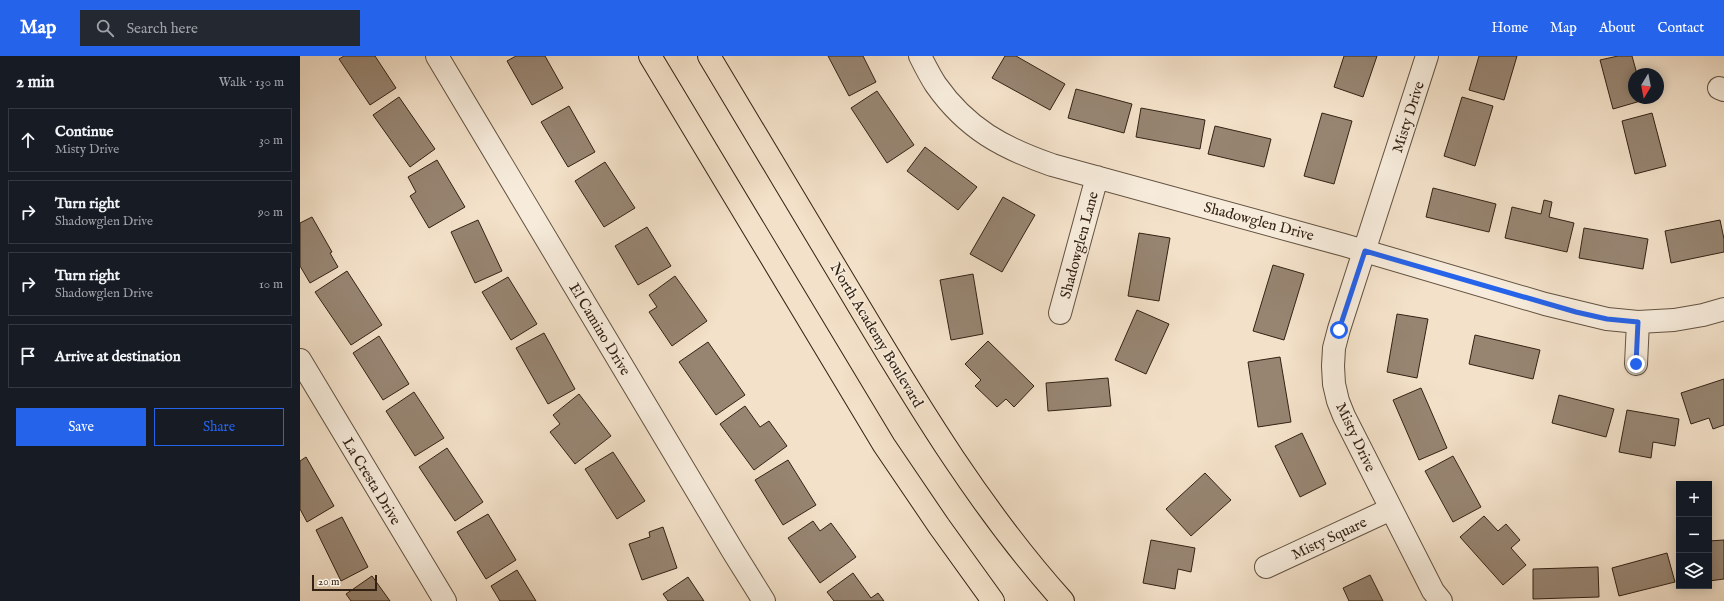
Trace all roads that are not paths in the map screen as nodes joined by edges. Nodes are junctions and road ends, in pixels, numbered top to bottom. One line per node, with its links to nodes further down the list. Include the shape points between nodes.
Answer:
1 (438, 56): 16 (street, El Camino Drive)
2 (650, 56): 17 (highway, via 884,445)
3 (709, 56): 18 (highway, North Academy Boulevard, via 911,393 977,493)
4 (920, 56): 6 (street, Shadowglen Drive, via 935,84 954,108 998,143 1022,155)
5 (1427, 56): 7 (street, Misty Drive)
6 (1097, 177): 7 (street, Shadowglen Drive); 9 (street, Shadowglen Lane)
7 (1365, 251): 10 (street, Shadowglen Drive, via 1576,312); 13 (street, Misty Drive, via 1334,348 1334,384 1344,416)
8 (1724, 309): 10 (street, Shadowglen Drive, via 1674,320)
9 (1060, 313)
10 (1638, 322): 12 (street)
11 (300, 360): 15 (street, La Cresta Drive)
12 (1636, 364)
13 (1391, 509): 14 (street, Misty Square); 19 (street, Misty Drive, via 1433,591)
14 (1266, 567)
15 (445, 601)
16 (764, 601)
17 (992, 601)
18 (1062, 601)
19 (1441, 601)

